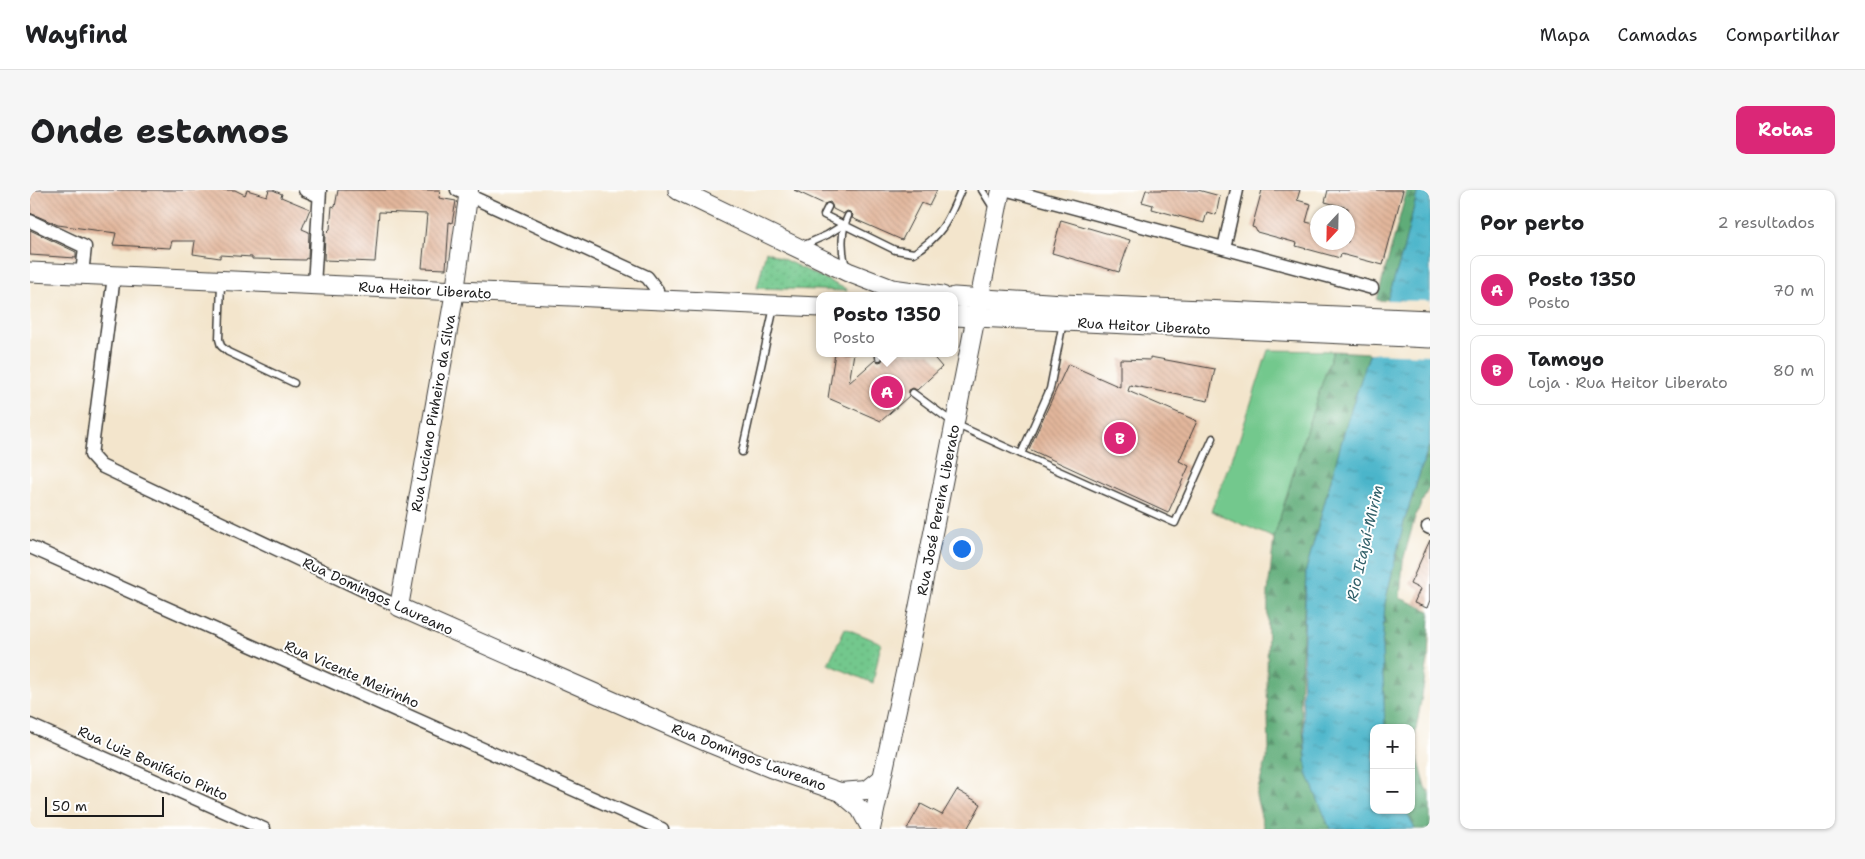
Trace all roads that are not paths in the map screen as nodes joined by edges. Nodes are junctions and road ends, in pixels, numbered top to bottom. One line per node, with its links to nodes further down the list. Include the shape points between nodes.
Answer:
1 (305, 190): 9 (street)
2 (678, 190): 15 (main road)
3 (961, 190): 14 (lane, via 940,233 914,253 895,250)
4 (982, 190): 11 (lane)
5 (1001, 190): 11 (main road, Rua José Pereira Liberato)
6 (1008, 190): 16 (street)
7 (1237, 190): 16 (street)
8 (465, 192): 24 (main road, Rua Luciano Pinheiro da Silva); 28 (street, via 647,277 657,290)
9 (319, 193): 22 (street)
10 (828, 206): 14 (lane, via 824,215)
11 (997, 212): 27 (main road, Rua José Pereira Liberato)
12 (848, 216): 14 (lane)
13 (30, 221): 19 (street, via 85,247)
14 (843, 225): 15 (lane); 18 (lane, via 842,254)
15 (798, 248): 18 (main road)
16 (1224, 248): 23 (street)
17 (30, 272): 19 (main road, Rua Heitor Liberato)
18 (848, 272): 25 (main road, via 892,289)
19 (82, 274): 20 (main road, Rua Heitor Liberato)
20 (114, 276): 21 (main road, Rua Heitor Liberato); 44 (street, Rua Domingos Laureano, via 90,455 101,466)
21 (221, 280): 22 (main road, Rua Heitor Liberato); 37 (lane, via 221,346)
22 (314, 285): 24 (main road, Rua Heitor Liberato)
23 (1372, 288)
24 (455, 291): 28 (main road, Rua Heitor Liberato); 44 (main road, Rua Luciano Pinheiro da Silva)
25 (913, 292)
26 (958, 296): 27 (main road, Rua Heitor Liberato)
27 (980, 298): 32 (main road, Rua José Pereira Liberato); 35 (main road, Rua Heitor Liberato)
28 (658, 300): 29 (main road, Rua Heitor Liberato)
29 (774, 306): 30 (main road, Rua Heitor Liberato); 41 (lane)
30 (816, 308)
31 (958, 316): 32 (main road, Rua Heitor Liberato)
32 (976, 318): 34 (main road, Rua Heitor Liberato); 39 (main road, Rua José Pereira Liberato)
33 (1430, 320): 35 (main road)
34 (1063, 322): 35 (main road, Rua Heitor Liberato); 42 (lane, via 1050,389)
35 (1335, 325): 36 (main road)
36 (1430, 338)
37 (294, 383)
38 (912, 394): 39 (lane)
39 (955, 424): 42 (lane); 46 (main road, Rua José Pereira Liberato)
40 (1213, 438): 42 (lane, via 1175,523)
41 (742, 452)
42 (1021, 454)
43 (30, 547): 49 (street, Rua Vicente Meirinho)
44 (399, 607): 47 (main road, Rua Domingos Laureano, via 711,744)
45 (30, 725): 48 (street, Rua Luiz Bonifácio Pinto)
46 (882, 778): 47 (main road, Rua Domingos Laureano, via 867,790); 50 (main road, Rua José Pereira Liberato)
47 (840, 792): 50 (main road, Rua Domingos Laureano, via 860,809)
48 (264, 829)
49 (662, 829)
50 (871, 829)

